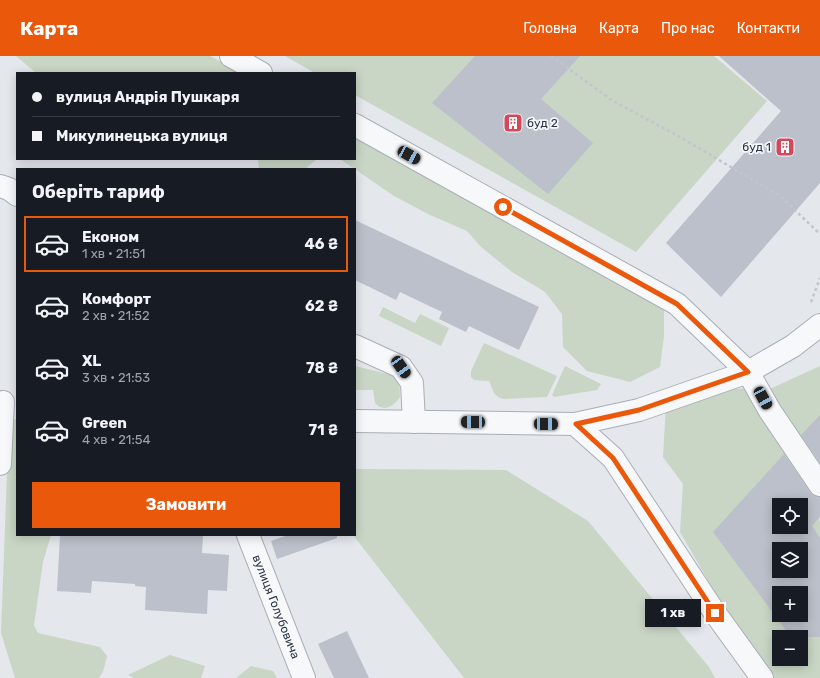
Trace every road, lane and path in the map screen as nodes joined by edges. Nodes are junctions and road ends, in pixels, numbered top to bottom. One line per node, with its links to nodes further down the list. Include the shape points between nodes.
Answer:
1 (231, 56): 3 (street)
2 (551, 56): 7 (path, via 614,101 780,196)
3 (259, 72)
4 (356, 126): 10 (street, via 677,304)
5 (0, 186): 6 (street)
6 (16, 194)
7 (820, 234)
8 (820, 325): 10 (street, via 793,346)
9 (356, 346): 13 (street, via 401,367 412,383)
10 (748, 372): 14 (street, via 639,410); 16 (street, via 770,411)
11 (9, 401): 15 (street)
12 (356, 421): 13 (street)
13 (414, 422): 14 (street)
14 (576, 424): 19 (street, via 613,458 715,613)
15 (0, 464)
16 (820, 484)
17 (248, 536): 18 (street, вулиця Голубовича)
18 (304, 678)
19 (762, 678)

